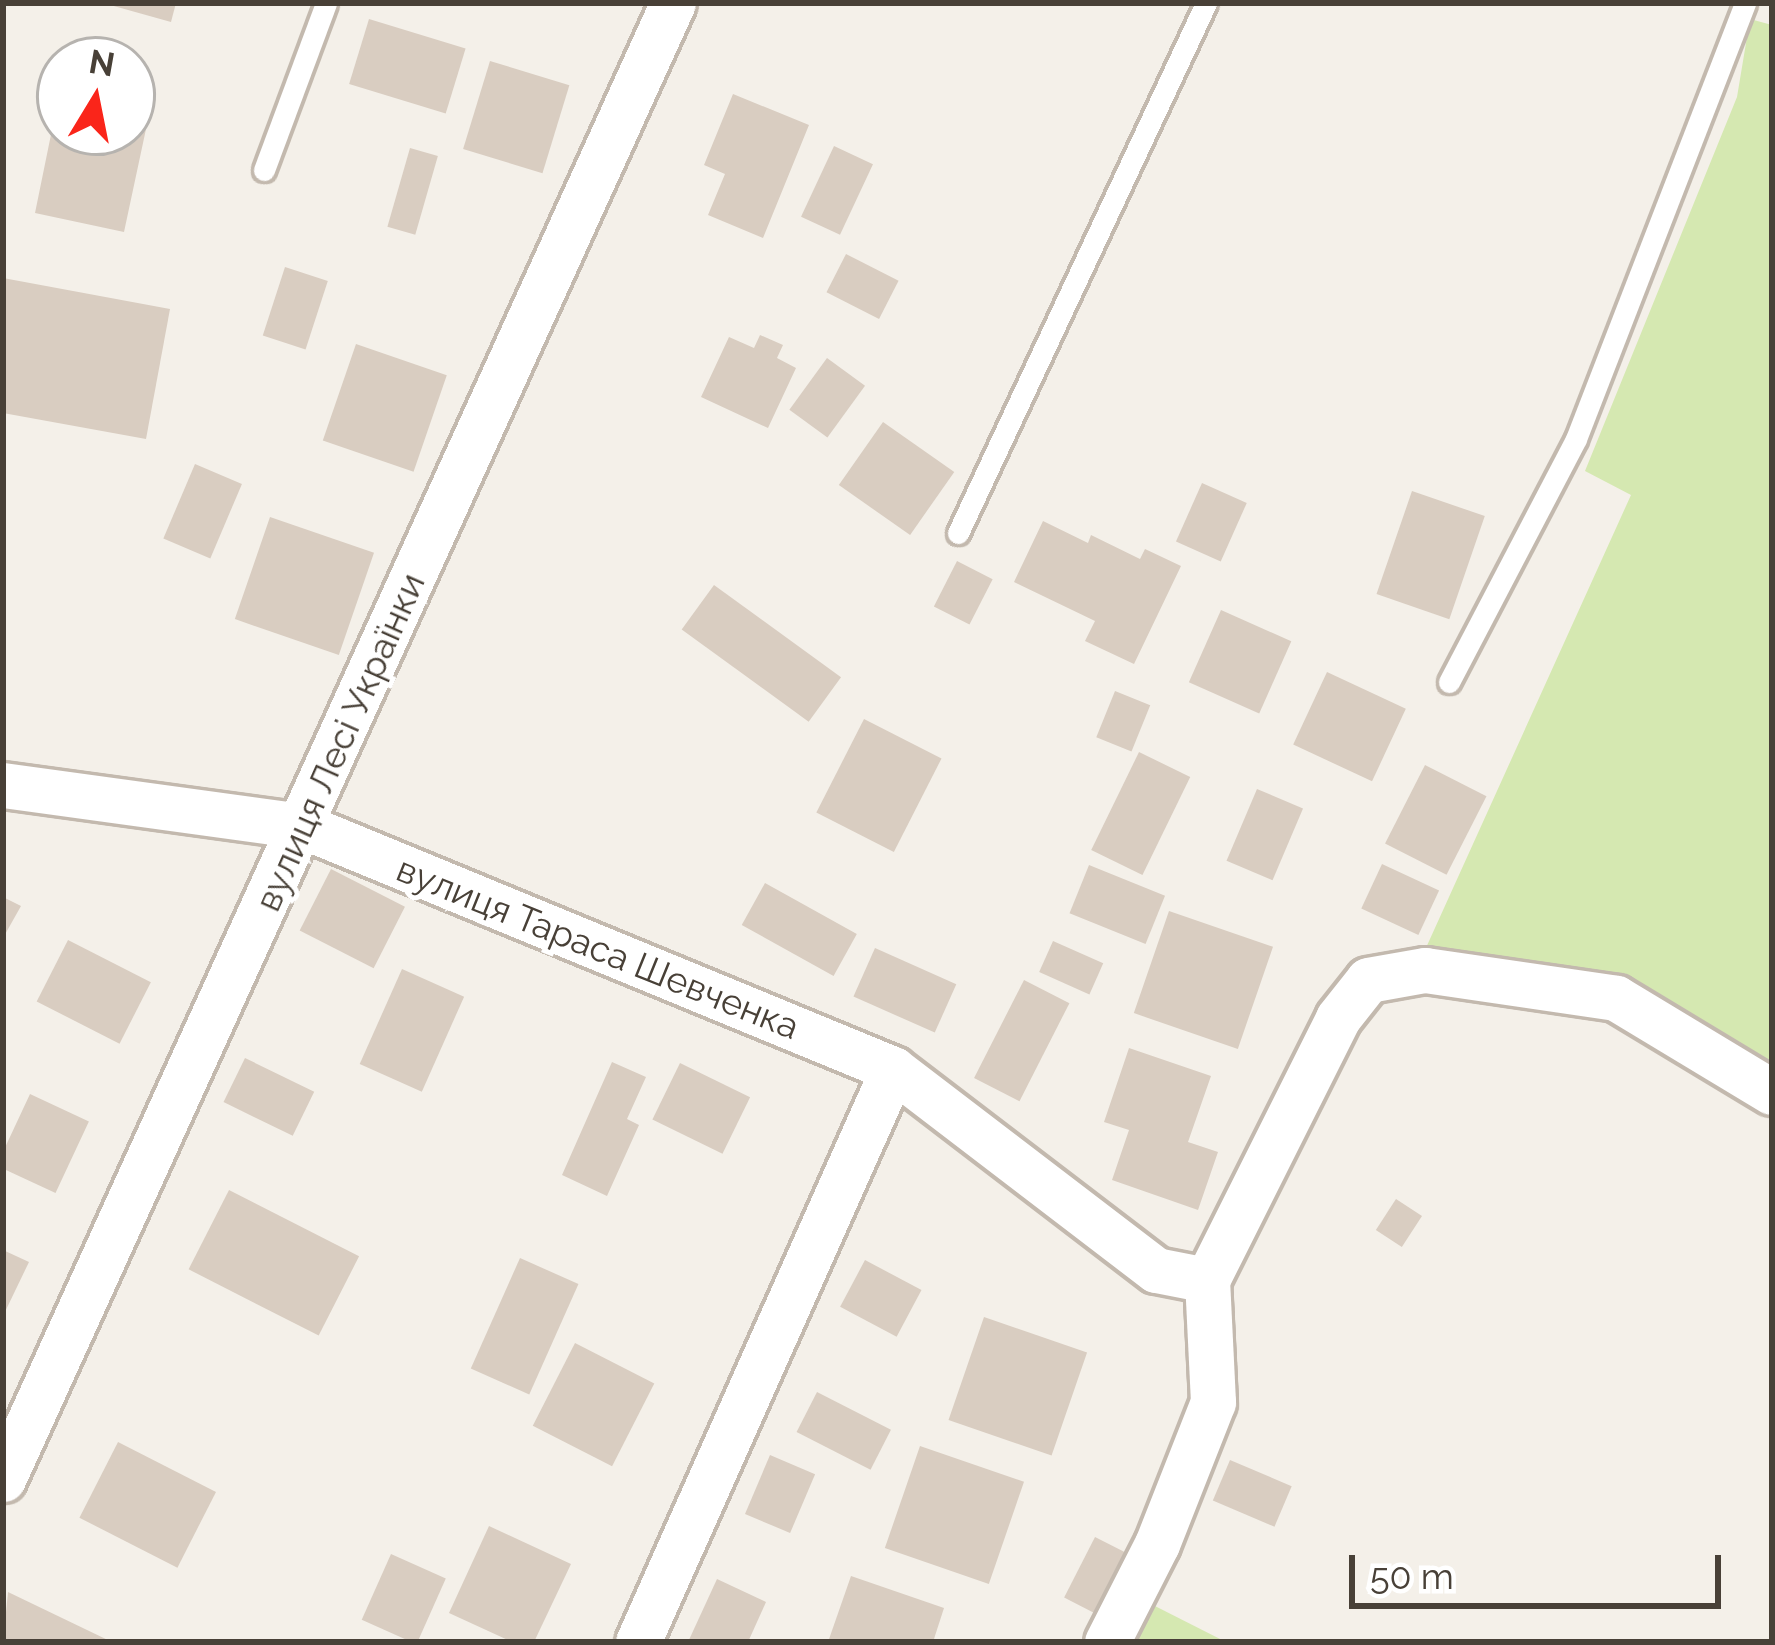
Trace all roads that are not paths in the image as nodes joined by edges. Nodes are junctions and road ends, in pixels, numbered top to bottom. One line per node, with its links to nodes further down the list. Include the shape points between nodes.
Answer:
1 (326, 3): 5 (lane)
2 (673, 3): 9 (street, вулиця Лесі Українки)
3 (1206, 3): 6 (lane)
4 (1745, 3): 7 (lane, via 1576,439)
5 (264, 170)
6 (958, 533)
7 (1448, 682)
8 (3, 785): 9 (street, вулиця Тараса Шевченка)
9 (303, 826): 10 (street, вулиця Тараса Шевченка); 13 (street, вулиця Лесі Українки)
10 (892, 1069): 12 (street, вулиця Тараса Шевченка, via 1156,1270); 14 (street)
11 (1772, 1092): 12 (street, via 1616,998 1426,970 1368,980 1338,1018)
12 (1207, 1280): 15 (street, via 1213,1402 1157,1544)
13 (3, 1479)
14 (638, 1642)
15 (1107, 1642)

